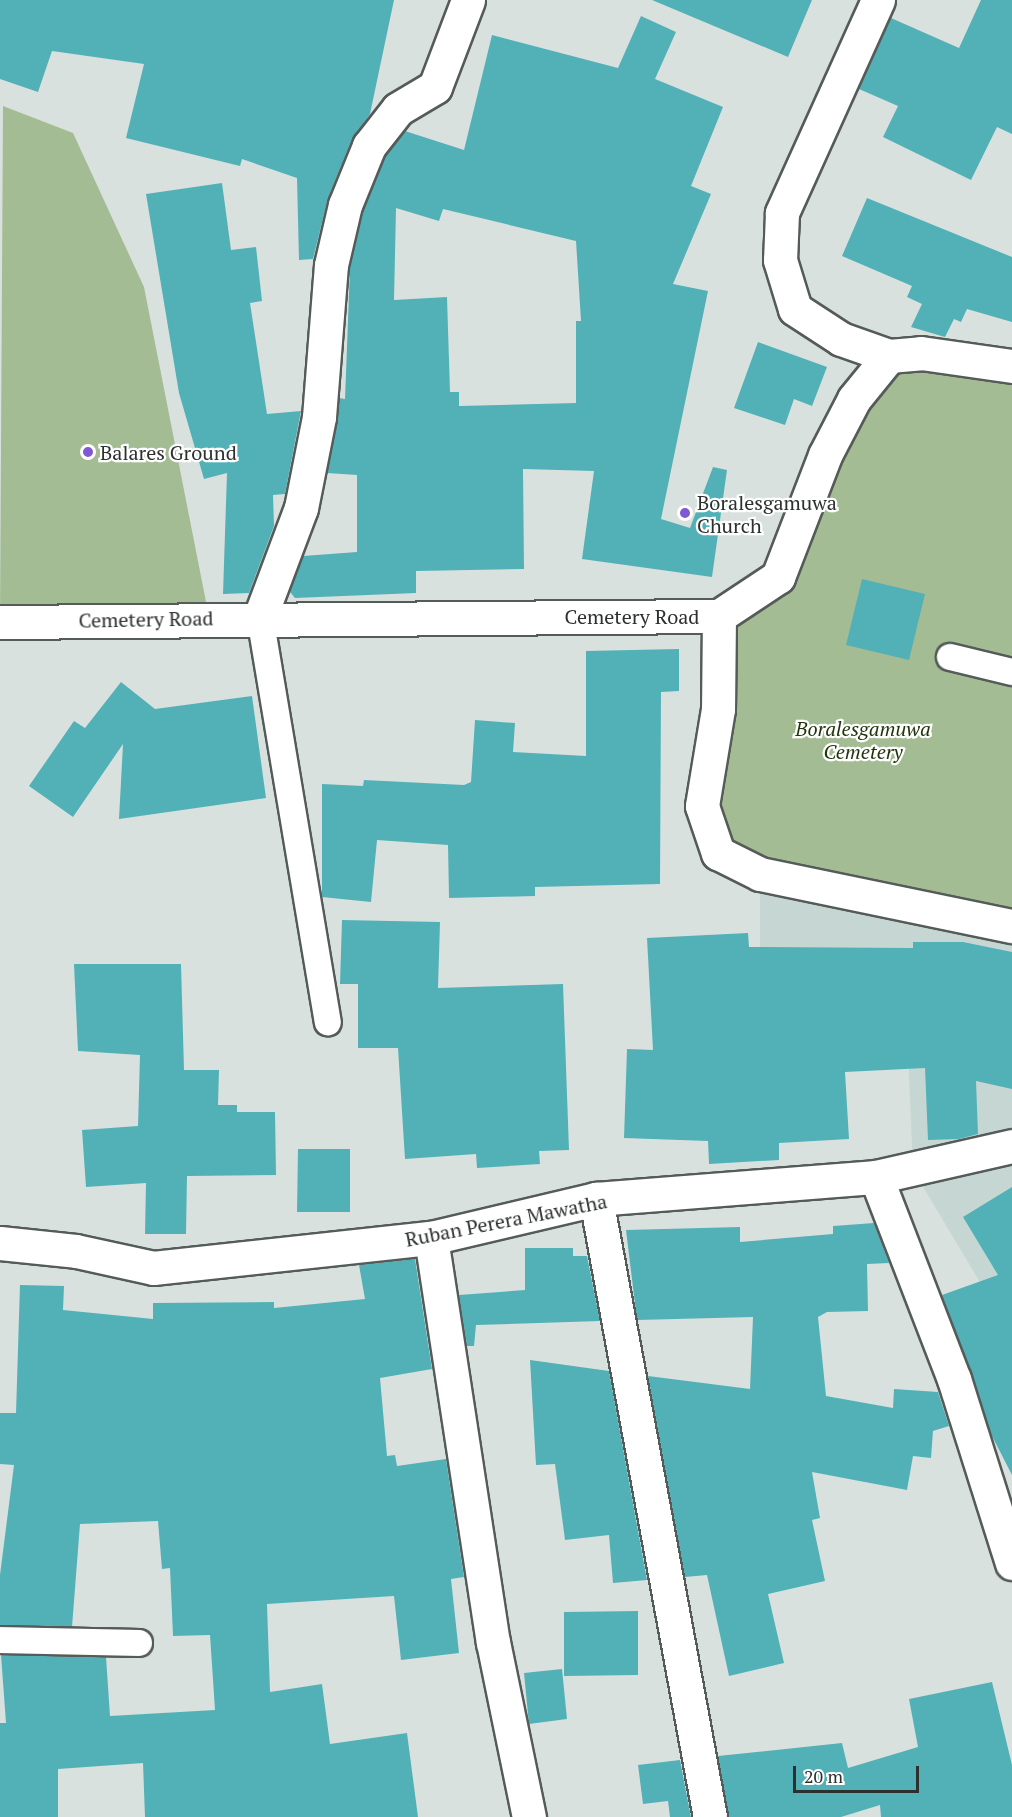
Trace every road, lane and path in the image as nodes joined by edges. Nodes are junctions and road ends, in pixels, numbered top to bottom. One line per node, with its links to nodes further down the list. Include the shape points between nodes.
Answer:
1 (468, 0): 6 (street, via 435,87 398,109 369,146 345,205 331,265 320,417 301,508)
2 (878, 0): 3 (street, via 782,213 780,260 795,309 841,339)
3 (889, 356): 4 (street, via 921,353); 5 (street, via 854,399 825,455 778,577)
4 (1012, 366)
5 (719, 615): 6 (street, Cemetery Road); 10 (street, Cemetery Road, via 718,709 702,806 718,853 760,874)
6 (261, 617): 7 (street, Cemetery Road); 11 (lane)
7 (0, 622)
8 (950, 657): 9 (lane)
9 (1012, 672)
10 (1012, 926)
11 (328, 1022)
12 (1012, 1146): 13 (street, Ruban Perera Mawatha)
13 (876, 1177): 14 (street, Ruban Perera Mawatha); 17 (street, via 954,1379)
14 (596, 1199): 15 (street, Ruban Perera Mawatha); 21 (street)
15 (431, 1238): 16 (street, Ruban Perera Mawatha, via 153,1268 76,1251); 20 (street, via 493,1642)
16 (0, 1243)
17 (1012, 1563)
18 (0, 1640): 19 (lane)
19 (139, 1643)
20 (529, 1817)
21 (710, 1817)

